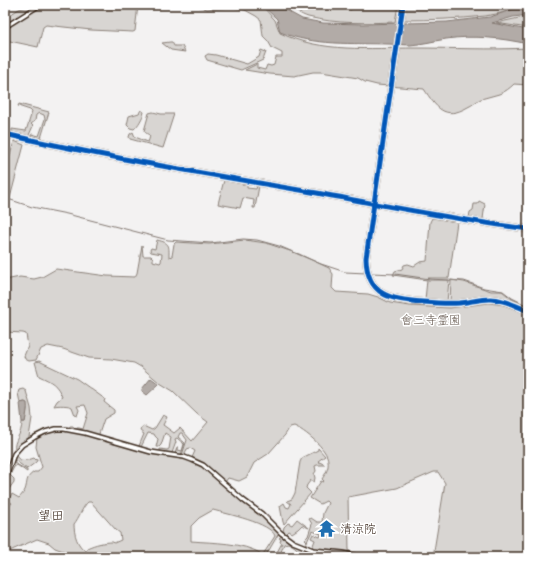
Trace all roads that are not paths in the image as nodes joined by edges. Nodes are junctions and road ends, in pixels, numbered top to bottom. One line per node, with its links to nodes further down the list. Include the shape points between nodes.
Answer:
1 (40, 5): 3 (street)
2 (403, 7): 5 (street)
3 (5, 27)
4 (5, 134): 5 (street)
5 (374, 203): 6 (street, via 458,220); 7 (street, via 366,266 370,280 382,294 401,300 441,303 497,300)
6 (528, 229)
7 (528, 311)
8 (5, 480): 9 (street, via 11,459 22,445 56,429 74,431 151,452 192,460 203,465 293,542 312,550)
9 (362, 557)

